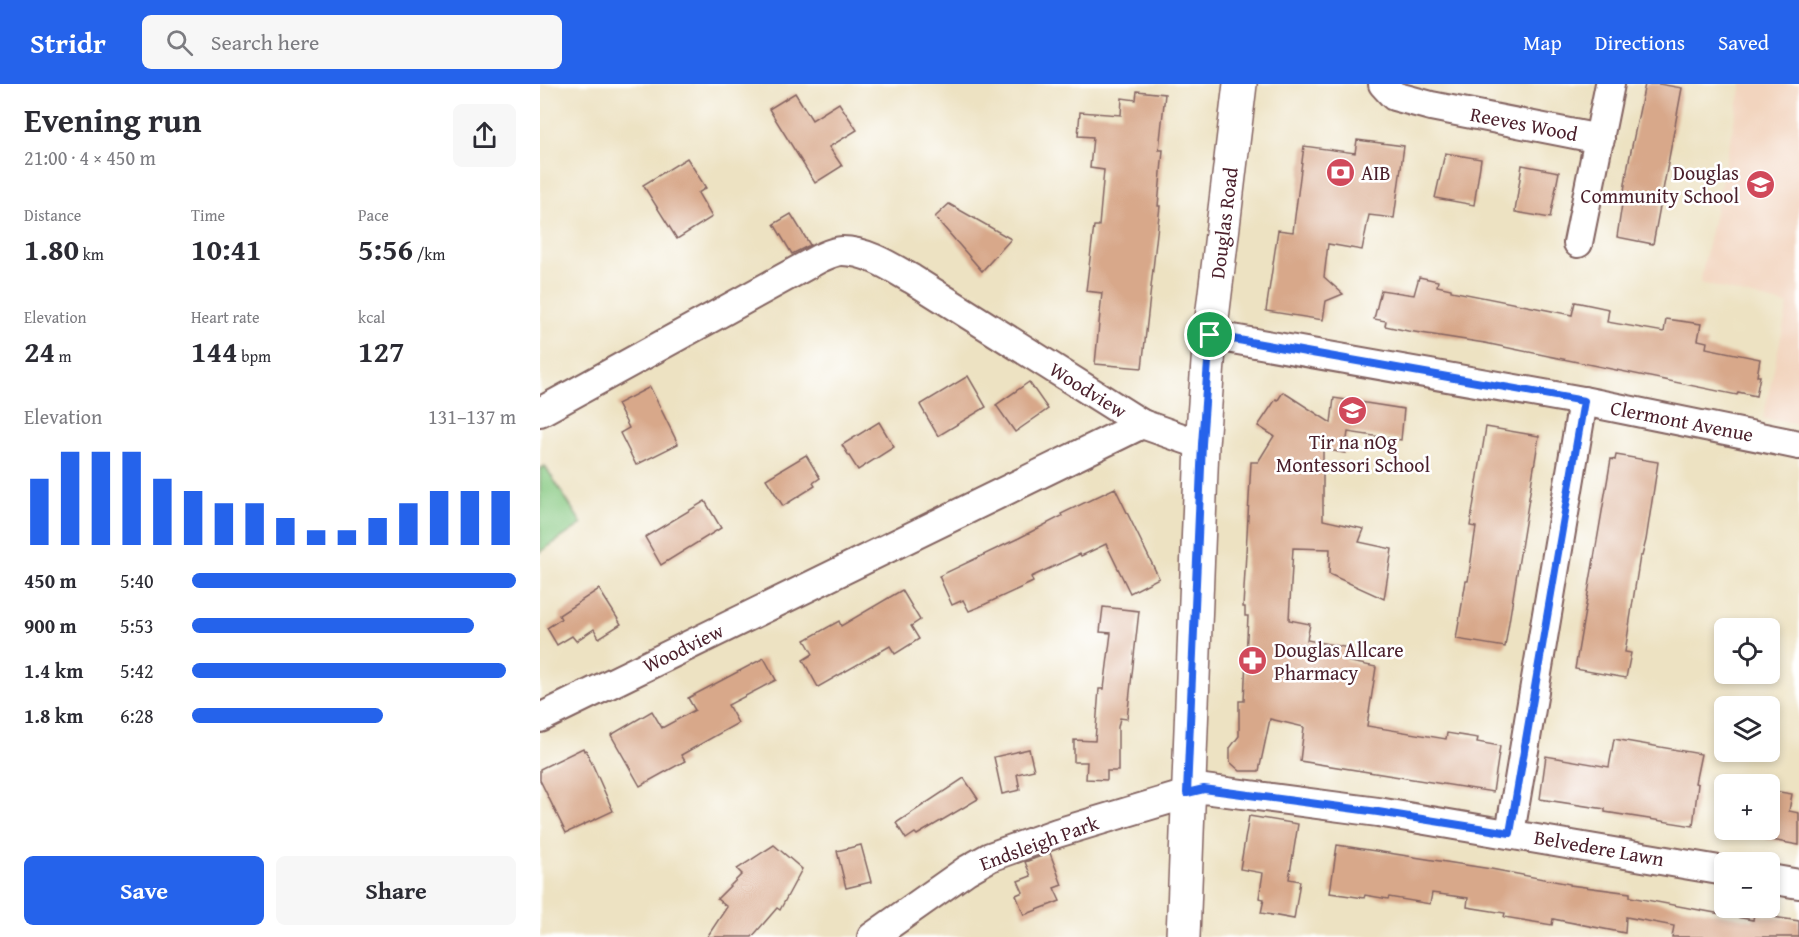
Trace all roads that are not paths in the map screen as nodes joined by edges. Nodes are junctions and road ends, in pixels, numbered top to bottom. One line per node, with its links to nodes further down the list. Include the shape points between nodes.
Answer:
1 (1240, 84): 6 (main road, Douglas Road)
2 (1383, 84): 4 (street, Reeves Wood, via 1394,96 1431,106)
3 (1611, 84): 4 (street, Reeves Wood)
4 (1600, 139): 5 (street, Reeves Wood)
5 (1578, 243)
6 (1210, 335): 7 (street, Clermont Avenue); 10 (main road, Douglas Road)
7 (1584, 401): 11 (street, Clermont Avenue); 14 (street)
8 (540, 412): 9 (street, Woodview, via 820,258 841,251 860,253 912,279)
9 (1142, 424): 10 (street); 12 (street, Woodview)
10 (1202, 444): 13 (main road, Douglas Road)
11 (1799, 445)
12 (540, 718)
13 (1187, 793): 14 (street, Belvedere Lawn, via 1214,790); 18 (street, Endsleigh Park, via 990,857); 19 (main road, Douglas Road)
14 (1510, 833): 15 (street, Belvedere Lawn)
15 (1714, 869)
16 (1780, 881): 17 (street)
17 (1799, 884)
18 (872, 937)
19 (1183, 937)

